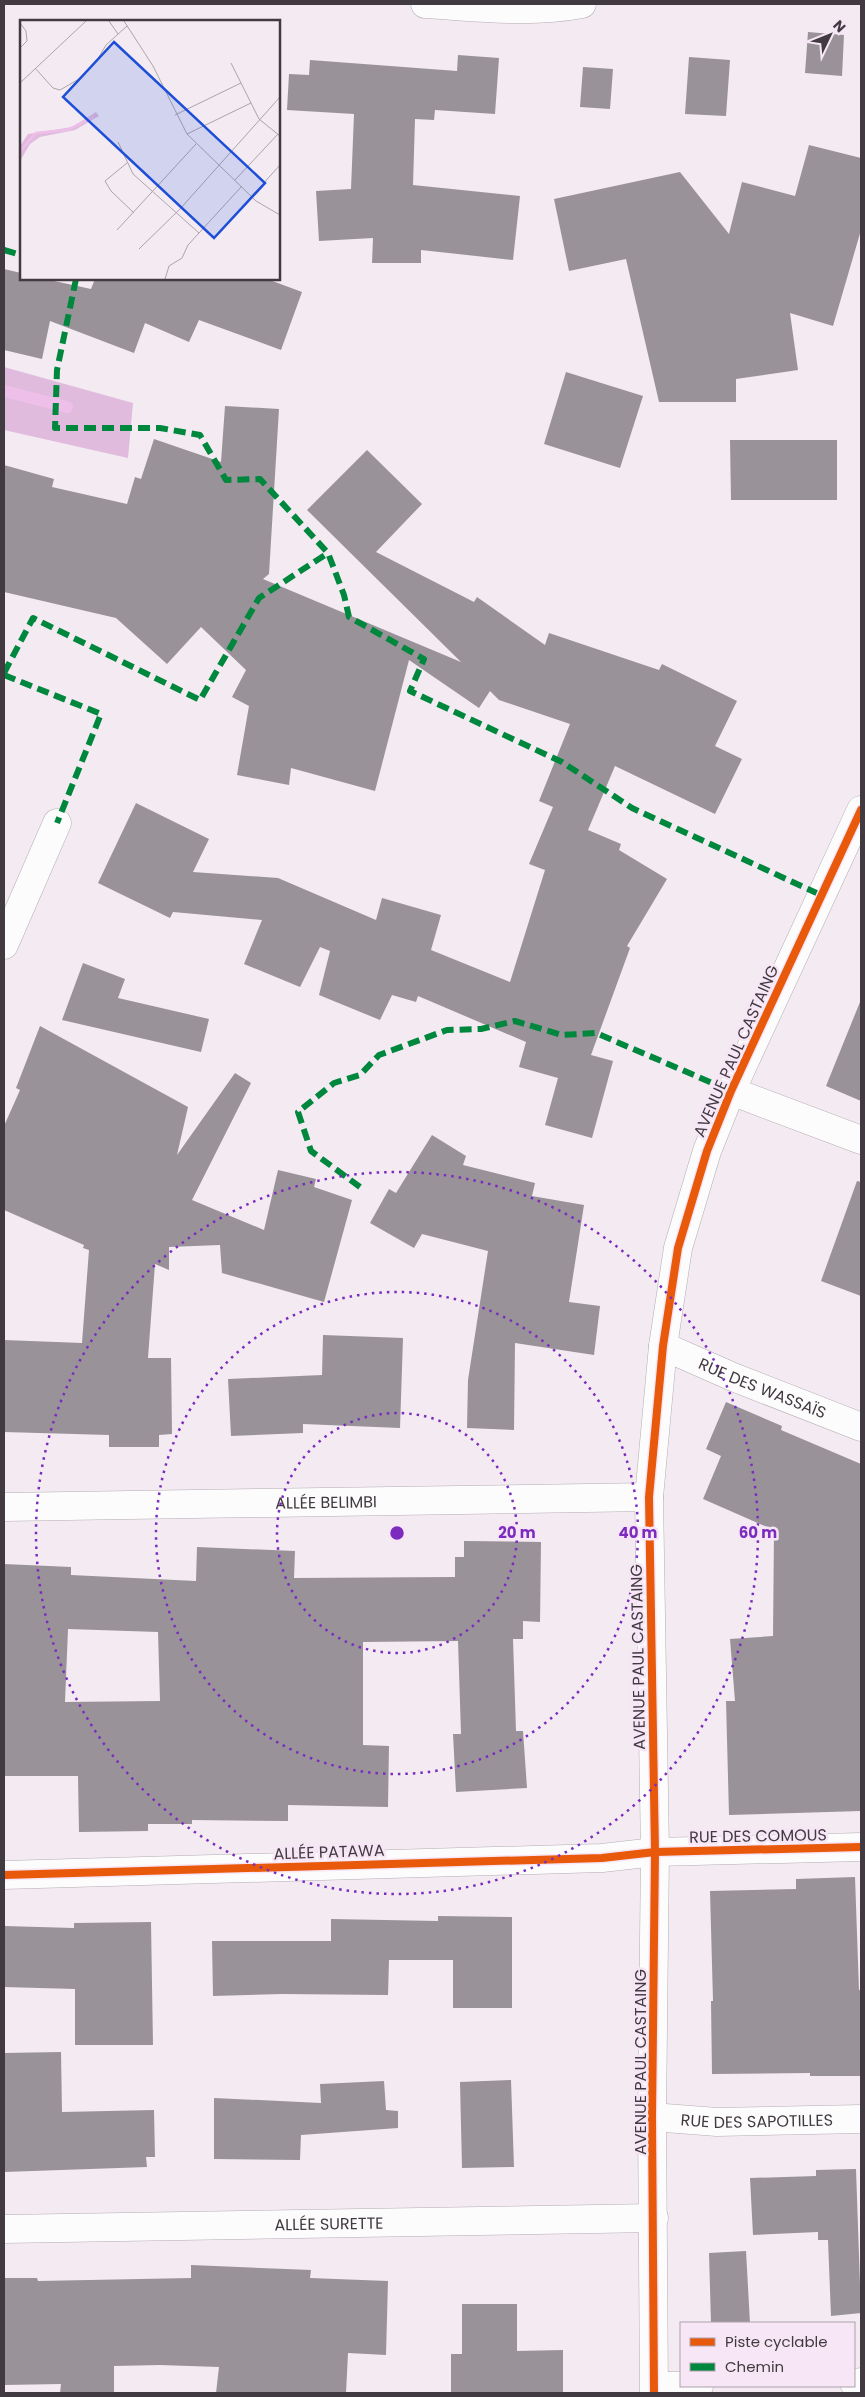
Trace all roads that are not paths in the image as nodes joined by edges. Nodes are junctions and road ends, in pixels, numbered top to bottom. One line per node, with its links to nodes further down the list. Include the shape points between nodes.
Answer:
1 (425, 4): 2 (street, via 555,9)
2 (582, 4)
3 (861, 810): 6 (street, AVENUE PAUL CASTAING)
4 (58, 823): 5 (street)
5 (4, 944)
6 (731, 1091): 7 (street); 8 (street, AVENUE PAUL CASTAING, via 707,1150 681,1240)
7 (861, 1140)
8 (663, 1346): 9 (street, RUE DES WASSAÏS); 10 (street, AVENUE PAUL CASTAING)
9 (861, 1427)
10 (649, 1497): 11 (street, ALLÉE BELIMBI); 13 (street, AVENUE PAUL CASTAING)
11 (4, 1507)
12 (861, 1847): 13 (street, RUE DES COMOUS)
13 (655, 1852): 14 (street, ALLÉE PATAWA, via 602,1858); 15 (street, AVENUE PAUL CASTAING)
14 (4, 1875)
15 (652, 2117): 16 (street, RUE DES SAPOTILLES, via 717,2122); 17 (street, AVENUE PAUL CASTAING)
16 (861, 2119)
17 (654, 2218): 18 (street, ALLÉE SURETTE); 20 (street, AVENUE PAUL CASTAING)
18 (4, 2229)
19 (688, 2387): 20 (street)
20 (655, 2390)

